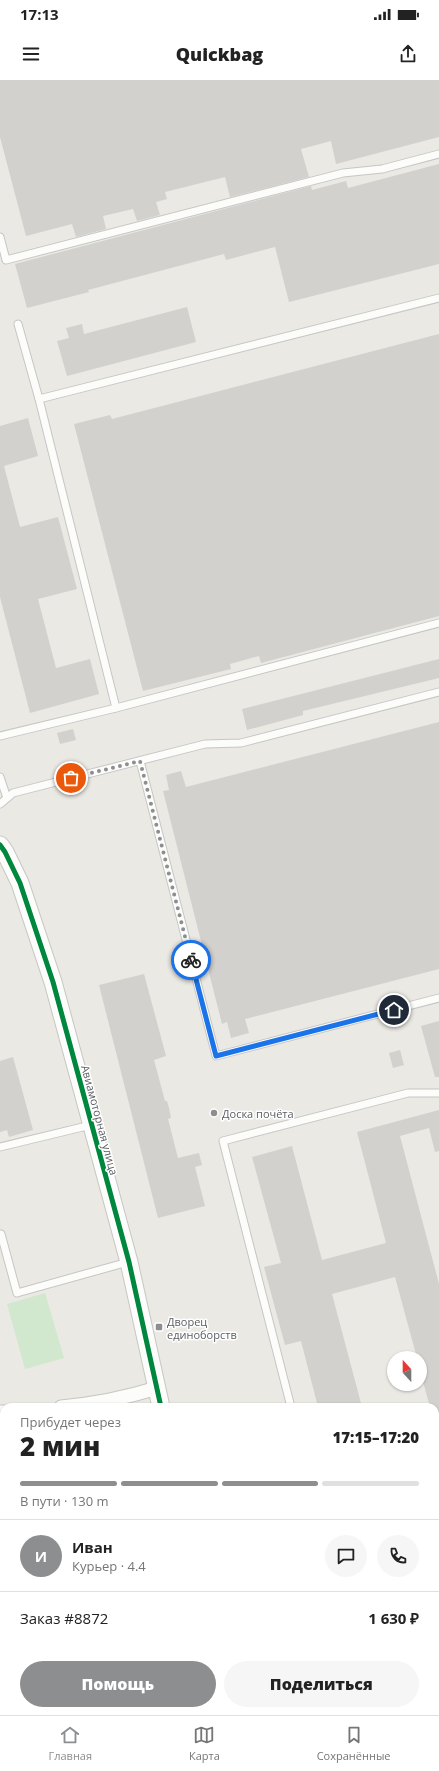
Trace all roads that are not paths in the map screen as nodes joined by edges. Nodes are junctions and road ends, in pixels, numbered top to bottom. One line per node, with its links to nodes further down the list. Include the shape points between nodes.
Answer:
1 (439, 154): 2 (lane, via 382,169 342,173 6,260)
2 (0, 237)
3 (439, 298): 5 (lane)
4 (18, 324): 5 (lane)
5 (39, 399): 8 (lane)
6 (439, 623): 8 (lane)
7 (439, 692): 10 (lane, via 241,743 205,744)
8 (116, 708): 9 (lane)
9 (0, 736)
10 (140, 761): 12 (lane, via 13,793); 15 (lane, via 216,1056)
11 (0, 777): 12 (lane)
12 (7, 798): 13 (lane)
13 (0, 804)
14 (0, 845): 17 (street, Авиамоторная улица, via 20,884 52,982)
15 (439, 998)
16 (439, 1093): 24 (lane, via 408,1093 223,1141)
17 (91, 1125): 18 (lane); 20 (street, Авиамоторная улица)
18 (0, 1147)
19 (1, 1234): 20 (lane, via 17,1293)
20 (129, 1262): 21 (street, Авиамоторная улица)
21 (157, 1388): 22 (street); 23 (street, Авиамоторная улица)
22 (101, 1403)
23 (160, 1403)
24 (290, 1403)

